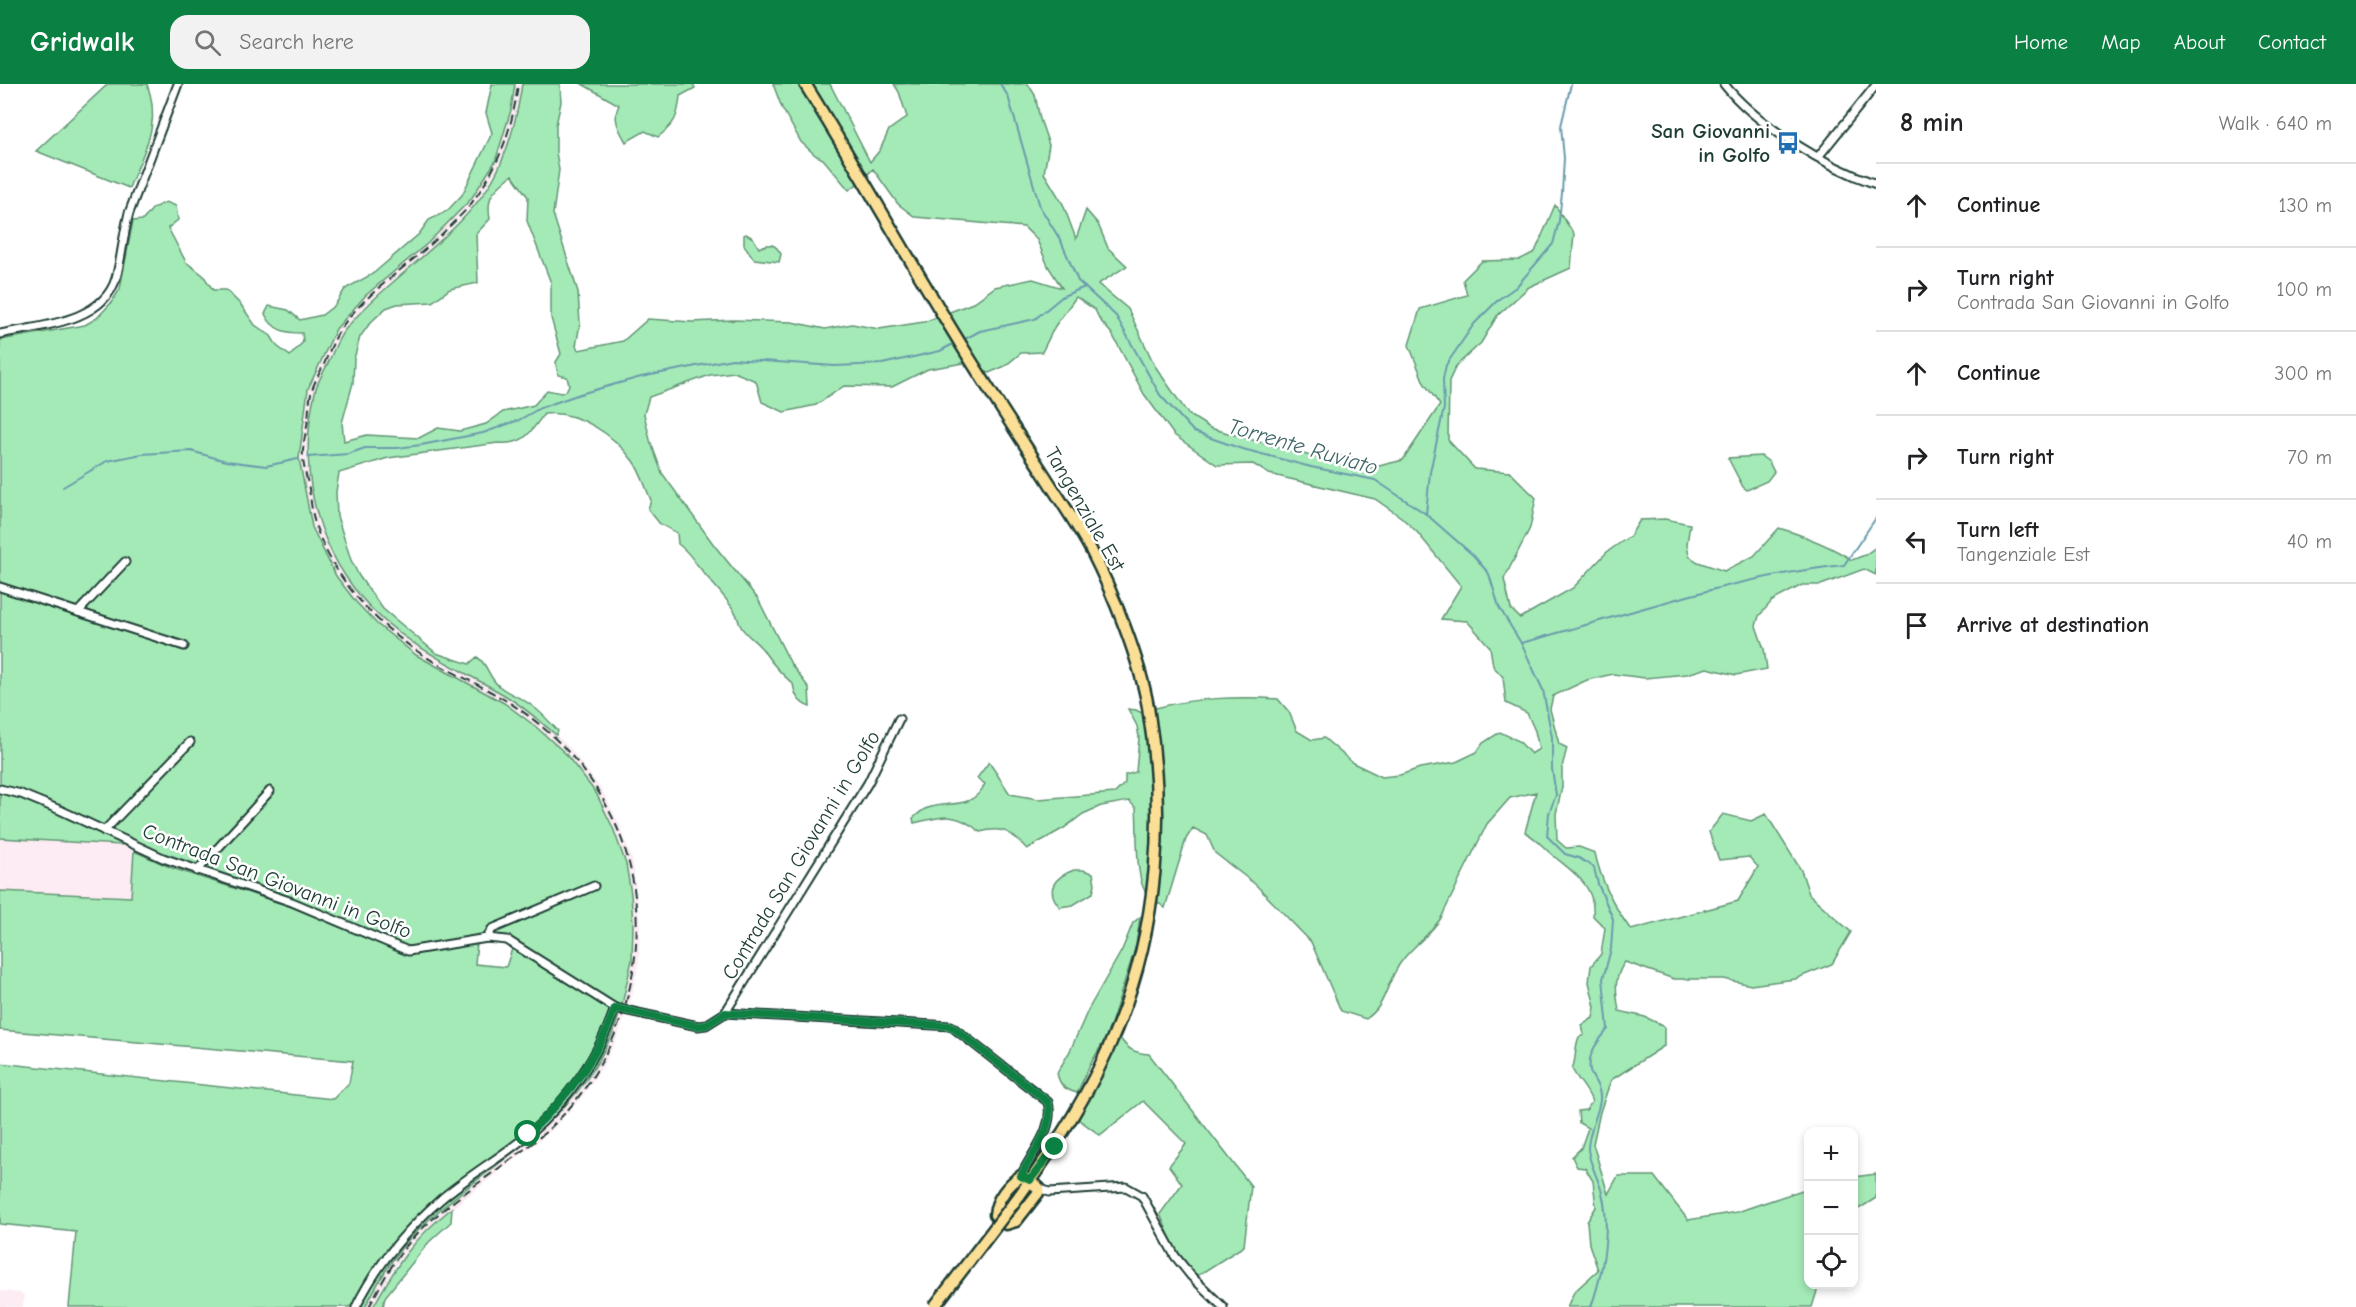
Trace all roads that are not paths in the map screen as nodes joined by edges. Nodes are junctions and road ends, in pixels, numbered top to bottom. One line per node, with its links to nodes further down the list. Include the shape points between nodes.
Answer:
1 (178, 84): 7 (street, via 129,213 116,278 108,294 92,309 71,318)
2 (805, 84): 22 (main road, Tangenziale Est, via 935,303 1090,550 1129,639 1148,704 1158,811 1153,888 1143,945 1116,1031 1068,1125)
3 (1724, 84): 5 (street, via 1742,104)
4 (1876, 85): 5 (street)
5 (1818, 157): 6 (street)
6 (1876, 184)
7 (0, 334)
8 (125, 562): 10 (street)
9 (0, 588): 10 (street)
10 (78, 612): 11 (street)
11 (184, 646)
12 (899, 720): 21 (street, Contrada San Giovanni in Golfo, via 868,783)
13 (190, 742): 16 (street)
14 (0, 789): 16 (street, Contrada San Giovanni in Golfo, via 21,794)
15 (270, 791): 17 (street)
16 (104, 831): 17 (street, Contrada San Giovanni in Golfo)
17 (197, 871): 19 (street, Contrada San Giovanni in Golfo, via 292,902 408,951)
18 (594, 886): 19 (street, via 492,929)
19 (487, 938): 20 (street, Contrada San Giovanni in Golfo, via 507,940)
20 (615, 1008): 21 (street, Contrada San Giovanni in Golfo, via 698,1026); 23 (street, via 607,1032 574,1085 549,1115 417,1222 378,1267)
21 (725, 1013): 22 (street, via 951,1026 1048,1102 1050,1118)
22 (1030, 1181): 24 (main road, Tangenziale Est, bridge); 25 (street, via 1050,1192 1126,1187 1142,1196 1175,1256)
23 (357, 1307)
24 (934, 1307)
25 (1223, 1307)

